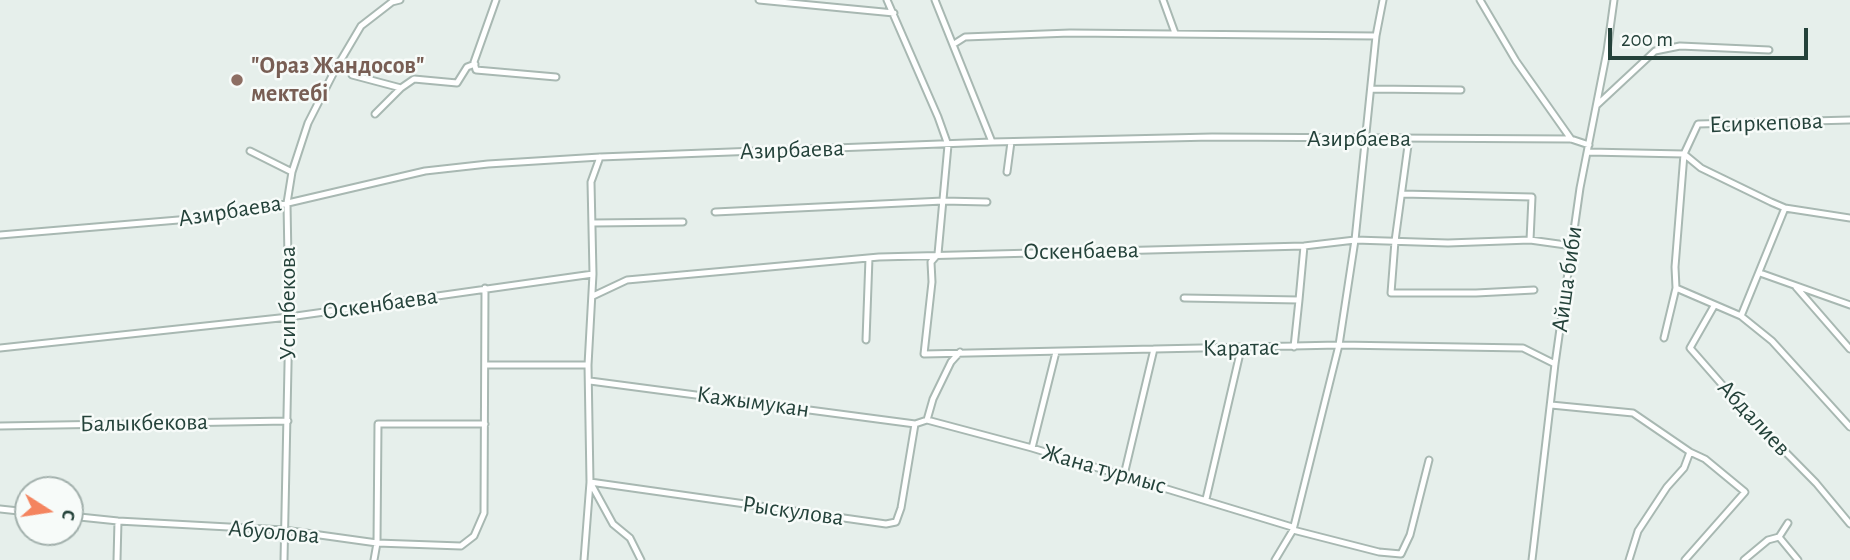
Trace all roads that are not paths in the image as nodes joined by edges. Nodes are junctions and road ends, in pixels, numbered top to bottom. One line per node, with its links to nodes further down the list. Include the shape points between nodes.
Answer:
1 (400, 0): 34 (street, Усипбекова, via 361,26 308,123)
2 (496, 0): 15 (street)
3 (759, 0): 10 (street)
4 (887, 0): 10 (street)
5 (936, 0): 13 (street)
6 (1163, 0): 11 (street)
7 (1383, 0): 12 (street)
8 (1480, 0): 26 (street)
9 (1614, 0): 21 (street, Айша биби)
10 (894, 13): 29 (street)
11 (1175, 33): 12 (street); 13 (street, via 965,37)
12 (1376, 36): 19 (street)
13 (954, 44): 27 (street)
14 (1769, 50): 21 (street, via 1679,46 1655,51)
15 (475, 64): 17 (street, via 476,70); 18 (street, via 467,67 457,83 414,79)
16 (352, 75): 18 (street)
17 (556, 76)
18 (401, 88): 22 (street)
19 (1371, 89): 20 (street); 25 (street)
20 (1461, 90)
21 (1597, 105): 30 (street, Айша биби)
22 (375, 114)
23 (1850, 120): 32 (street, Есиркепова, via 1698,124)
24 (1409, 138): 25 (street, Азирбаева); 26 (street, Азирбаева); 36 (street)
25 (1366, 139): 28 (street, Азирбаева); 46 (street)
26 (1571, 139): 30 (street, Азирбаева)
27 (992, 142): 28 (street, Азирбаева); 29 (street, Азирбаева)
28 (1011, 142): 35 (street)
29 (948, 145): 33 (street, Азирбаева); 37 (street)
30 (1589, 148): 32 (street, Азирбаева); 50 (street, Айша биби)
31 (250, 151): 34 (street)
32 (1684, 154): 40 (street, via 1700,167); 57 (street)
33 (600, 157): 39 (street, Азирбаева, via 425,171); 44 (street, via 591,182)
34 (292, 172): 39 (street, Усипбекова)
35 (1007, 172)
36 (1402, 194): 47 (street, via 1532,197); 48 (street)
37 (943, 201): 38 (street); 41 (street); 51 (street)
38 (987, 202)
39 (287, 203): 45 (street, Азирбаева, via 214,217); 65 (street, Усипбекова)
40 (1785, 208): 42 (street); 53 (street)
41 (715, 212)
42 (1850, 218)
43 (683, 222): 44 (street)
44 (593, 223): 54 (street)
45 (0, 234)
46 (1355, 240): 48 (street, Оскенбаева); 49 (street, Оскенбаева); 68 (street)
47 (1530, 240): 48 (street, Оскенбаева); 50 (street, Оскенбаева)
48 (1395, 241): 58 (street, via 1391,293)
49 (1304, 246): 51 (street, Оскенбаева); 61 (street)
50 (1573, 246): 76 (street, Айша биби)
51 (938, 254): 52 (street, Оскенбаева); 74 (street, Каратас, via 931,262 924,354)
52 (869, 258): 59 (street, Оскенбаева, via 627,281); 67 (street)
53 (1760, 273): 55 (street); 64 (street)
54 (593, 274): 56 (street, Оскенбаева); 59 (street)
55 (1794, 285): 62 (street); 73 (street)
56 (485, 288): 65 (street, Оскенбаева); 77 (street)
57 (1676, 288): 63 (street); 66 (street)
58 (1534, 290)
59 (593, 296): 78 (street)
60 (1184, 298): 61 (street)
61 (1299, 300): 69 (street)
62 (1850, 305)
63 (1714, 306): 64 (street); 96 (street, Абдалиев, via 1690,348)
64 (1741, 316): 86 (street, via 1772,341)
65 (289, 317): 70 (street, Оскенбаева); 82 (street, Усипбекова)
66 (1664, 338)
67 (866, 340)
68 (1339, 345): 69 (street, Каратас); 76 (street, Каратас, via 1523,348); 97 (street)
69 (1294, 346): 72 (street, Каратас)
70 (0, 348)
71 (1154, 349): 72 (street, Каратас); 75 (street, Каратас); 90 (street)
72 (1241, 349): 92 (street)
73 (1850, 349)
74 (960, 352): 75 (street, Каратас); 81 (street, via 933,399)
75 (1056, 352): 87 (street)
76 (1555, 364): 80 (street, Айша биби)
77 (486, 365): 78 (street); 83 (street)
78 (588, 365): 79 (street)
79 (590, 380): 84 (street, Кажымукан); 91 (street)
80 (1550, 405): 88 (street, via 1633,414); 107 (street, Айша биби)
81 (928, 420): 84 (street); 87 (street, Жана турмыс)
82 (288, 421): 85 (street, Балыкбекова); 98 (street, Усипбекова)
83 (485, 424): 100 (street, Абуолова, via 484,513 474,536 461,546); 100 (street, via 378,424)
84 (915, 424): 91 (street, Рыскулова, via 901,508 896,522 886,524)
85 (0, 426)
86 (1850, 427)
87 (1032, 448): 90 (street, Жана турмыс)
88 (1690, 452): 108 (street, via 1684,468 1638,531); 109 (street, via 1745,492)
89 (1429, 460): 97 (street, via 1401,554)
90 (1124, 475): 92 (street, Жана турмыс)
91 (590, 482): 104 (street); 105 (street, via 613,524 630,538)
92 (1206, 499): 97 (street, Жана турмыс)
93 (84, 517): 94 (street, Абуолова)
94 (118, 521): 98 (street, Абуолова); 101 (street)
95 (1788, 523): 99 (street)
96 (1850, 524)
97 (1292, 528): 106 (street)
98 (284, 530): 100 (street, Абуолова); 102 (street, Усипбекова)
99 (1779, 537): 110 (street); 111 (street)
100 (377, 543): 103 (street)
101 (117, 560)
102 (284, 560)
103 (374, 560)
104 (584, 560)
105 (641, 560)
106 (1275, 560)
107 (1532, 560)
108 (1629, 560)
109 (1685, 560)
110 (1744, 560)
111 (1798, 560)

